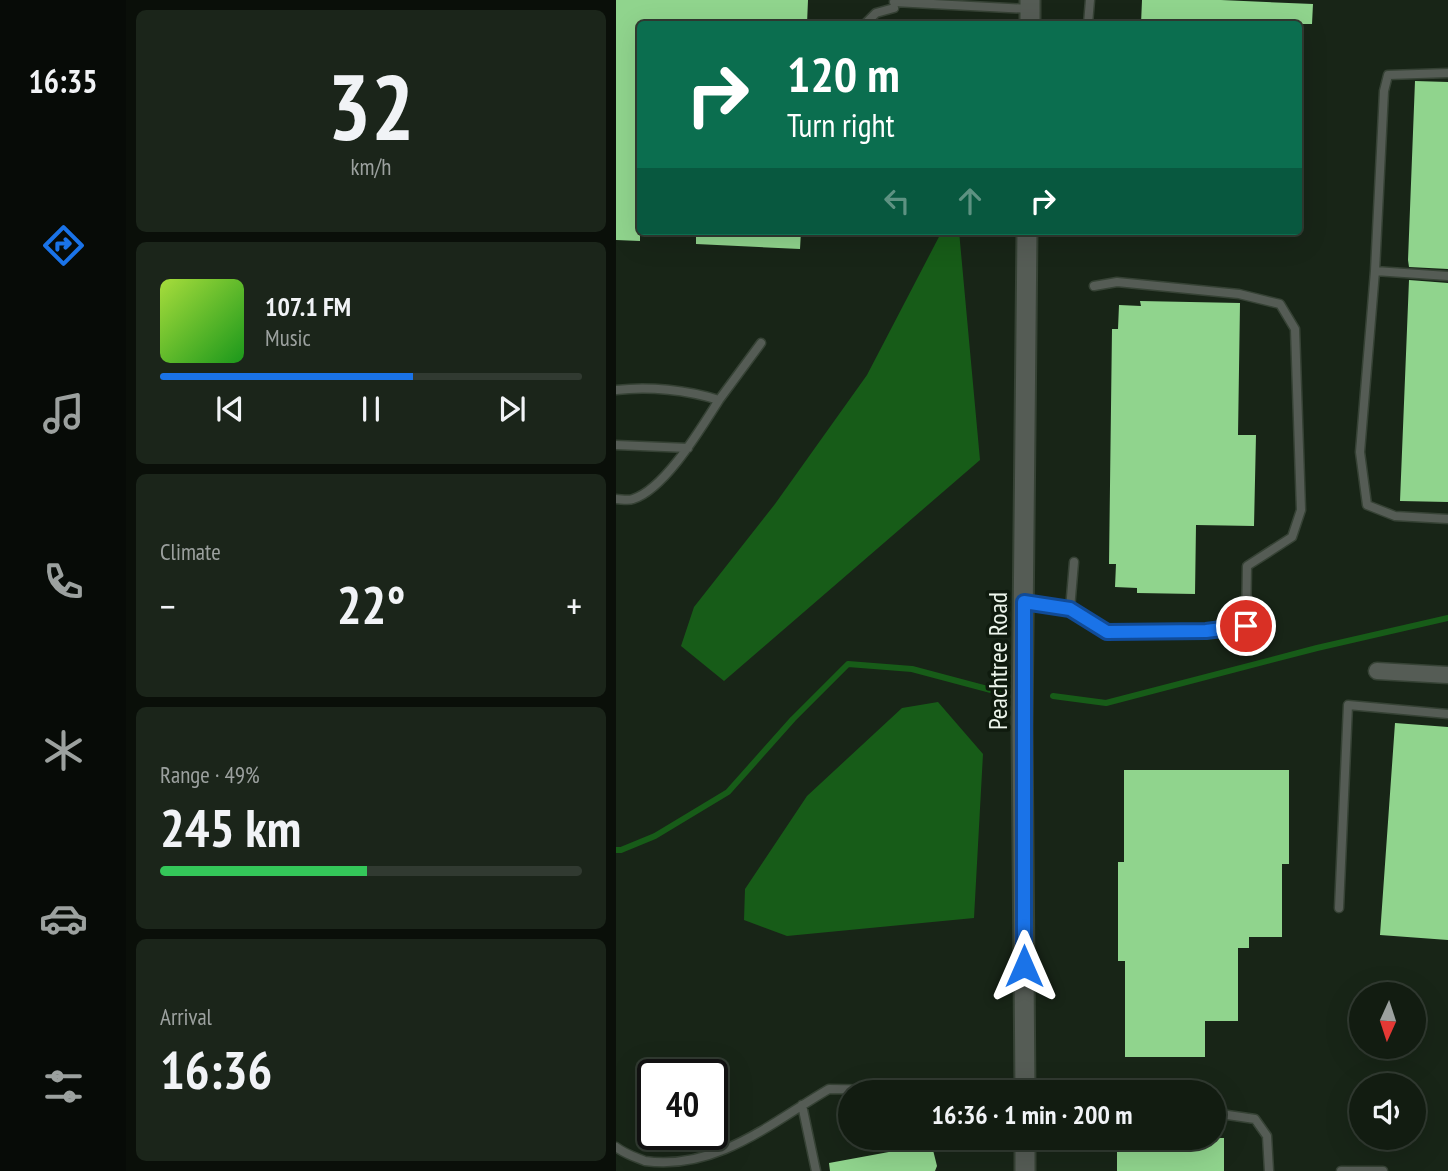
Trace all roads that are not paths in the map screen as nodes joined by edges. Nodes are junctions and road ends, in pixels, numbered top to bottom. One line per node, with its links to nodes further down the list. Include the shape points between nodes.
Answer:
1 (1090, 0): 4 (lane)
2 (1030, 11): 3 (lane, via 894,5)
3 (868, 21)
4 (1088, 21)
5 (1448, 73): 7 (lane, via 1388,75)
6 (1027, 235): 18 (street, Peachtree Road)
7 (1375, 271): 8 (lane); 16 (lane, via 1360,452 1367,505 1395,516)
8 (1448, 276)
9 (1094, 286): 19 (lane, via 1117,282 1239,294 1280,304 1295,329 1301,510 1292,537 1247,566 1246,626 1107,632)
10 (761, 343): 12 (lane)
11 (616, 390): 12 (lane, via 695,393)
12 (719, 400): 14 (lane)
13 (616, 445): 14 (lane)
14 (688, 448): 15 (lane, via 657,484 632,500)
15 (616, 499)
16 (1448, 519)
17 (1074, 562): 19 (lane)
18 (1024, 602): 19 (lane); 24 (street, Peachtree Road)
19 (1070, 609)
20 (1377, 671): 21 (street)
21 (1448, 675)
22 (1448, 714): 23 (lane, via 1348,705)
23 (1339, 908)
24 (1025, 1080)
25 (838, 1089): 26 (lane)
26 (802, 1105): 30 (lane, via 736,1152); 31 (lane)
27 (1226, 1115): 33 (lane, via 1255,1119 1267,1136)
28 (616, 1147): 30 (lane, via 625,1154)
29 (1025, 1150): 32 (street)
30 (681, 1170)
31 (816, 1171)
32 (1025, 1171)
33 (1269, 1171)
34 (1341, 1171): 35 (lane)
35 (1383, 1171)

